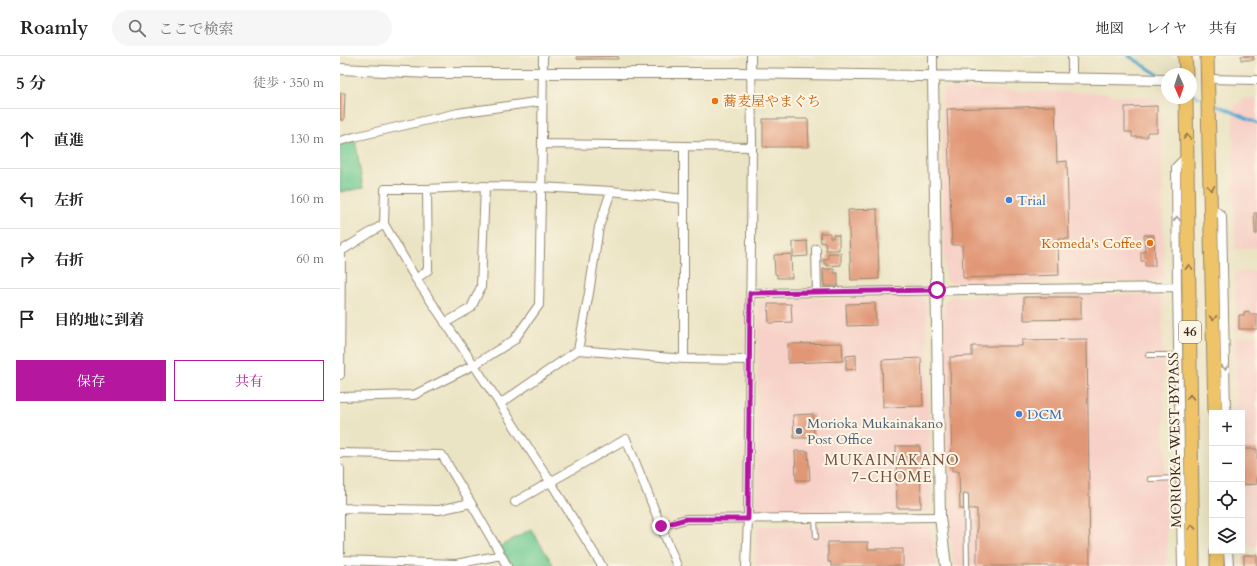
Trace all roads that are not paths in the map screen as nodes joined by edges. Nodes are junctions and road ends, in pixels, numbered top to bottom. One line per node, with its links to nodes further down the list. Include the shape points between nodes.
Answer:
1 (542, 56): 9 (street)
2 (751, 56): 10 (street)
3 (933, 56): 11 (street)
4 (1072, 56): 12 (street)
5 (1186, 56): 7 (highway)
6 (1207, 56): 13 (highway, 46)
7 (1186, 68)
8 (340, 69): 9 (street, via 430,73)
9 (542, 73): 10 (street); 16 (street)
10 (750, 73): 11 (street); 21 (street)
11 (933, 76): 12 (street); 33 (street)
12 (1072, 78): 14 (street)
13 (1208, 79): 15 (street); 28 (highway, 46, one-way to 28)
14 (1161, 80)
15 (1257, 80)
16 (542, 101): 18 (street, via 458,113); 19 (street)
17 (1186, 104): 22 (highway, MORIOKA-WEST BYPASS / 46, one-way to 17)
18 (340, 141)
19 (542, 144): 20 (street); 24 (street)
20 (684, 146): 21 (street); 27 (street)
21 (752, 147): 35 (street)
22 (1187, 156): 32 (street, one-way to 22, via 1176,167); 73 (highway, MORIOKA-WEST BYPASS / 46, one-way to 22)
23 (485, 186): 24 (street); 25 (street); 36 (street, via 481,287 470,308)
24 (540, 187): 26 (street); 42 (street, via 539,305 514,340)
25 (427, 189): 29 (street, via 385,189); 31 (street, via 428,270)
26 (611, 191): 27 (street); 37 (street, via 598,227)
27 (684, 199): 40 (street)
28 (1211, 207): 46 (highway, 46, one-way to 46); 47 (street, one-way to 47, via 1222,216)
29 (384, 224): 31 (street); 43 (street, via 342,251)
30 (816, 249): 34 (street)
31 (416, 279): 36 (street)
32 (1177, 287): 33 (street); 38 (street)
33 (937, 290): 34 (street); 57 (street)
34 (817, 292): 35 (street)
35 (750, 293): 41 (street)
36 (445, 324): 42 (street)
37 (578, 350): 40 (street); 45 (street)
38 (1178, 355): 39 (lane); 50 (street)
39 (1148, 356)
40 (684, 359): 41 (street)
41 (749, 360): 59 (street)
42 (474, 365): 44 (street, via 414,394); 45 (street)
43 (340, 375)
44 (340, 396)
45 (500, 404): 52 (street)
46 (1215, 410)
47 (1226, 410)
48 (340, 454): 55 (street, via 442,455)
49 (340, 469): 56 (street)
50 (1180, 478): 51 (lane); 72 (street)
51 (1150, 479)
52 (550, 481): 54 (street); 60 (street, via 626,439); 67 (street)
53 (966, 496): 71 (lane)
54 (515, 502)
55 (471, 503): 56 (street, via 439,510); 64 (street)
56 (340, 508): 65 (street)
57 (940, 517): 58 (street); 70 (street)
58 (815, 518): 59 (street); 61 (lane)
59 (748, 519): 60 (street, via 686,519); 69 (street)
60 (661, 526): 68 (street)
61 (816, 537)
62 (1217, 554): 74 (highway)
63 (1228, 554): 75 (street)
64 (501, 555): 65 (street, via 456,564); 66 (street)
65 (340, 563)
66 (507, 566)
67 (602, 566)
68 (677, 566)
69 (746, 566)
70 (946, 566)
71 (967, 566)
72 (1182, 566)
73 (1192, 566)
74 (1217, 566)
75 (1229, 566)

